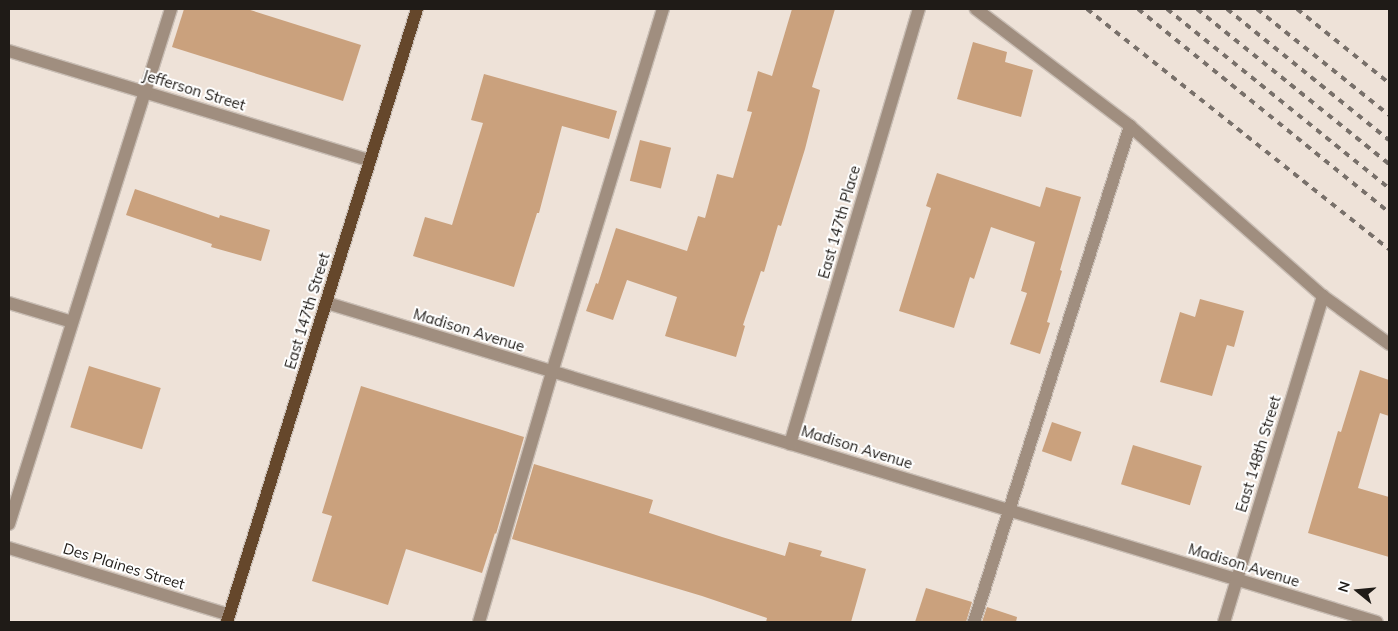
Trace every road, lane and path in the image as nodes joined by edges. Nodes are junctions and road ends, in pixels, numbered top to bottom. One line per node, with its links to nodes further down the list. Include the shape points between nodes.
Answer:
1 (171, 9): 7 (street)
2 (417, 9): 9 (main road, East 147th Street)
3 (663, 9): 15 (street)
4 (919, 9): 16 (street, East 147th Place)
5 (976, 9): 8 (street)
6 (9, 51): 7 (street, Jefferson Street)
7 (144, 92): 9 (street, Jefferson Street); 13 (street)
8 (1130, 126): 10 (street); 17 (street)
9 (370, 161): 12 (main road, East 147th Street)
10 (1323, 296): 14 (street); 20 (street, East 148th Street)
11 (9, 303): 13 (street)
12 (327, 304): 15 (street, Madison Avenue); 21 (main road, East 147th Street)
13 (72, 322): 18 (street)
14 (1389, 344)
15 (552, 372): 16 (street, Madison Avenue); 22 (street)
16 (790, 444): 17 (street, Madison Avenue)
17 (1009, 510): 20 (street, Madison Avenue); 23 (street)
18 (9, 524)
19 (9, 548): 21 (street, Des Plaines Street)
20 (1237, 580): 24 (street, East 148th Street); 25 (street, Madison Avenue)
21 (228, 619)
22 (479, 622)
23 (974, 622)
24 (1224, 622)
25 (1377, 622)

